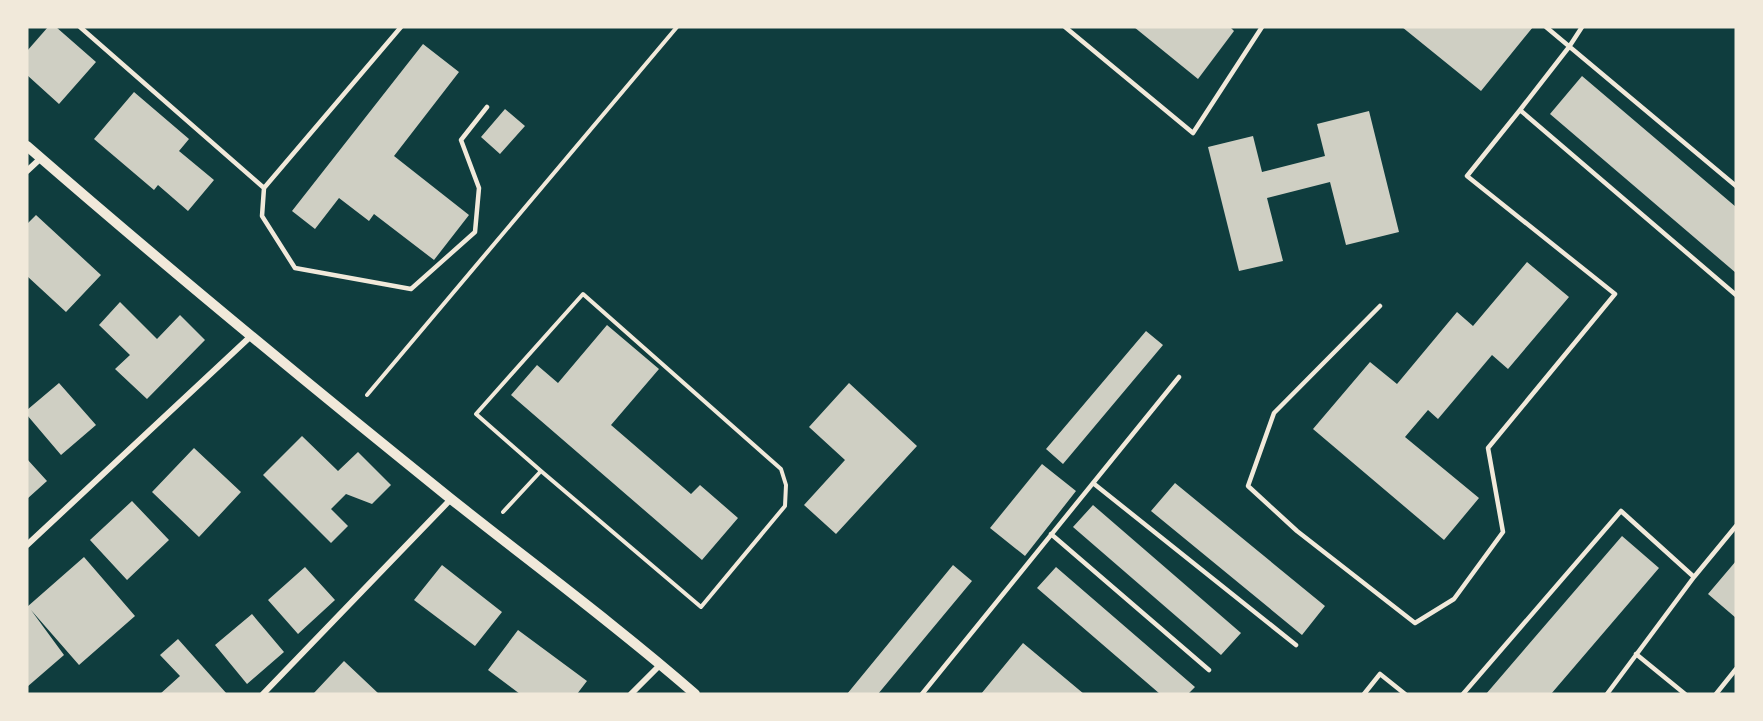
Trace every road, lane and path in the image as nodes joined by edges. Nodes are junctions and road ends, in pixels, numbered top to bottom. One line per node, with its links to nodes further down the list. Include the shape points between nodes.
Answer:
1 (80, 27): 15 (lane)
2 (401, 27): 15 (lane)
3 (677, 27): 20 (path)
4 (1065, 27): 5 (lane, via 1193,133)
5 (1262, 27)
6 (1546, 27): 8 (lane)
7 (1582, 27): 8 (lane)
8 (1569, 47): 10 (lane); 14 (lane)
9 (487, 107): 15 (lane, via 461,140 479,188 475,232 411,289 295,268 262,216)
10 (1520, 110): 16 (lane); 17 (lane, via 1467,176 1616,294 1488,448 1503,532 1454,599 1415,623 1297,531 1248,486 1274,413)
11 (27, 146): 12 (street)
12 (41, 158): 13 (street); 18 (street)
13 (27, 171)
14 (1736, 186)
15 (264, 188)
16 (1736, 295)
17 (1380, 306)
18 (251, 336): 23 (street); 27 (street)
19 (1179, 377): 22 (lane)
20 (367, 395)
21 (541, 471): 21 (path, via 476,414 583,294 781,469 786,486 785,506 701,607); 24 (path)
22 (1093, 483): 26 (lane); 29 (lane)
23 (451, 499): 31 (street); 34 (street)
24 (503, 512)
25 (1736, 526): 28 (lane)
26 (1051, 534): 33 (lane); 37 (lane)
27 (27, 545)
28 (1694, 578): 30 (lane); 40 (lane, via 1621,511)
29 (1296, 645)
30 (1636, 654): 41 (lane); 42 (lane)
31 (661, 664): 35 (street); 36 (street)
32 (1736, 669): 43 (lane)
33 (1209, 670)
34 (263, 694)
35 (631, 694)
36 (695, 694)
37 (922, 694)
38 (1364, 694): 39 (lane, via 1380,674)
39 (1405, 694)
40 (1463, 694)
41 (1607, 694)
42 (1685, 694)
43 (1716, 694)

